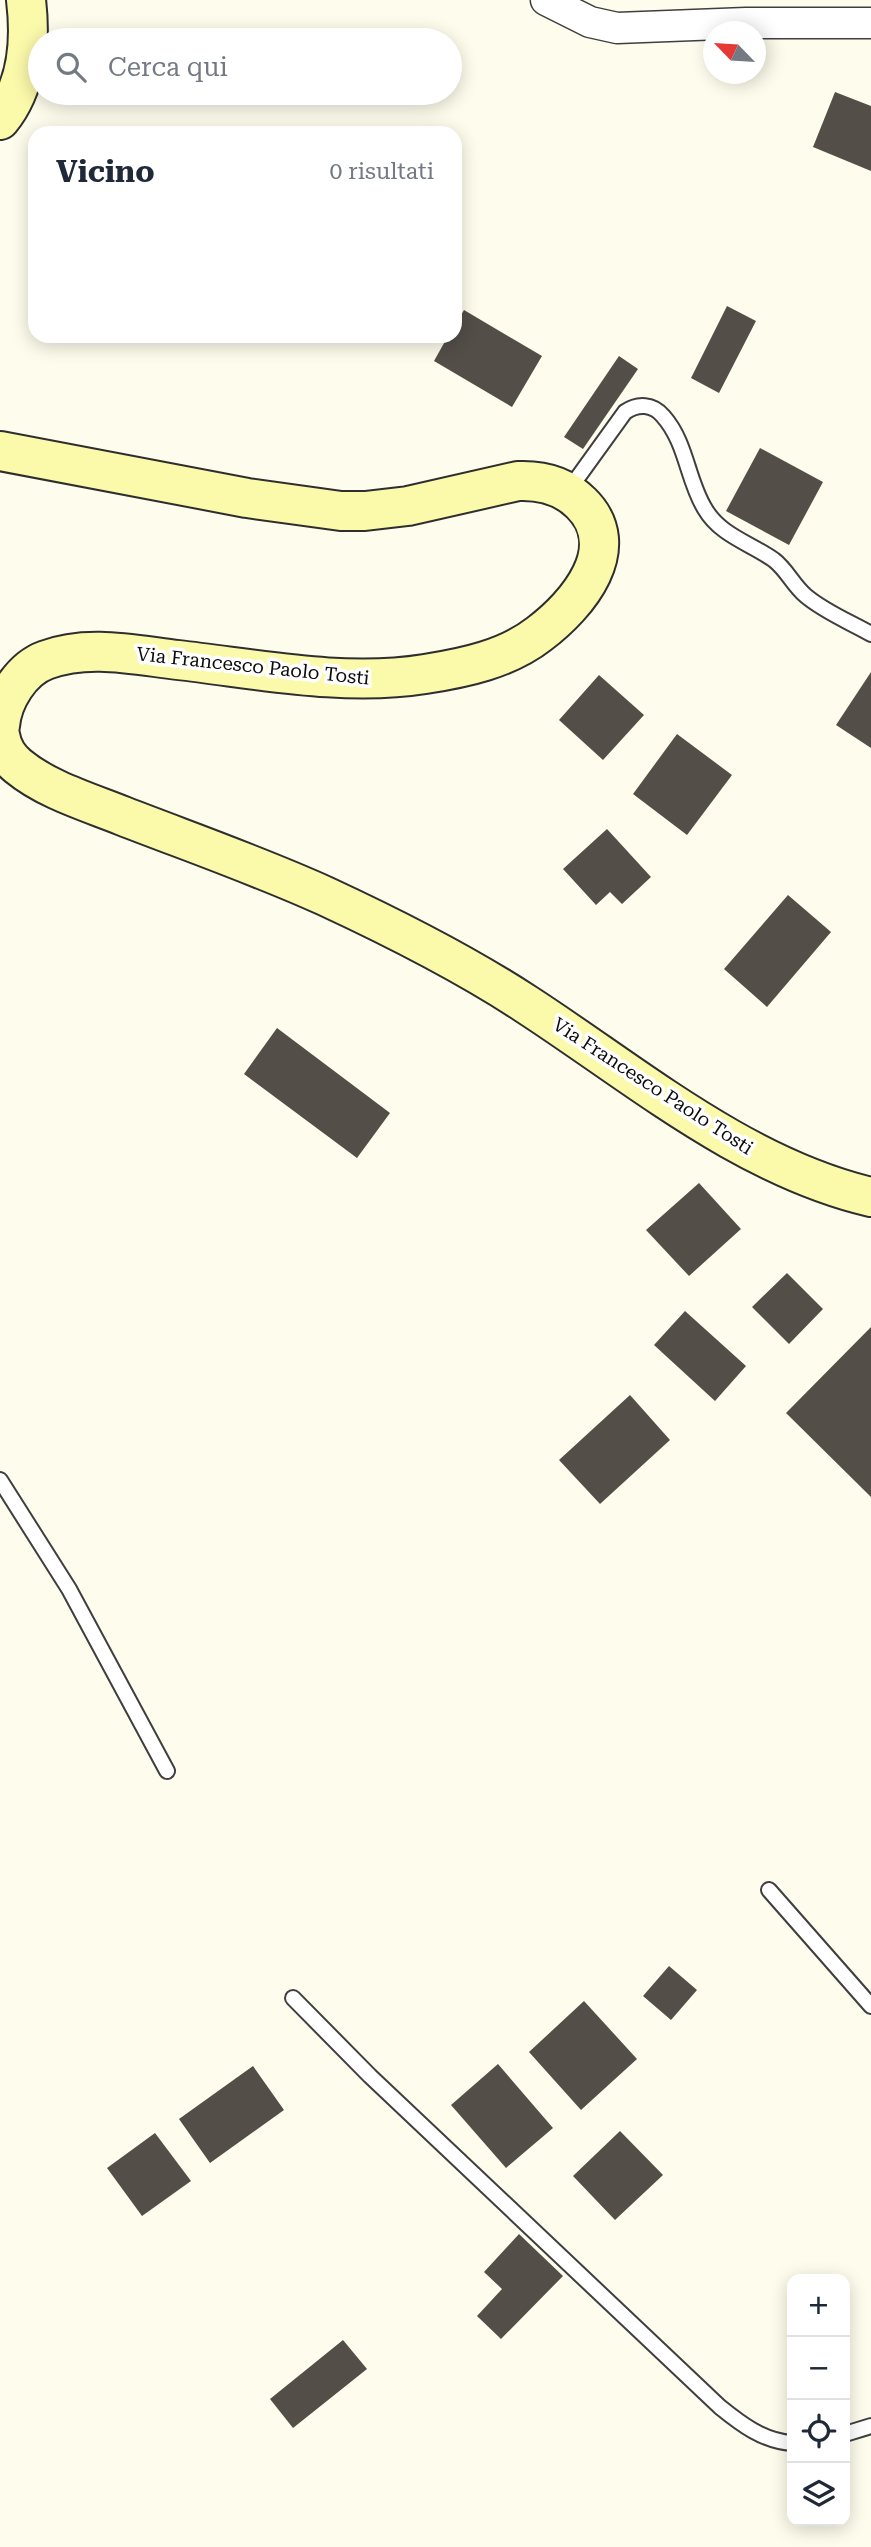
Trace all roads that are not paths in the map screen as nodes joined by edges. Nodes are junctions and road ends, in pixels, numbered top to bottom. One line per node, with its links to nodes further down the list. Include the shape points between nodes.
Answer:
1 (26, 0): 4 (main road)
2 (547, 0): 3 (street, via 590,22 617,28)
3 (871, 23)
4 (29, 28)
5 (28, 34): 6 (main road, via 24,69 10,108)
6 (0, 120)
7 (0, 451): 8 (main road, Via Francesco Paolo Tosti, via 341,511 408,506 518,481 548,484)
8 (567, 492): 9 (lane, via 625,412 637,406 654,408 674,431 694,490 715,522 781,565 811,600); 10 (main road, Via Francesco Paolo Tosti, via 590,513 598,531 599,552 592,573 553,623 499,656 446,671 373,678 110,652 68,654 40,662 20,680 7,700)
9 (871, 634)
10 (2, 744): 11 (main road, Via Francesco Paolo Tosti, via 28,773 64,792 265,870 407,935 524,1002 719,1132 800,1174)
11 (871, 1196)
12 (0, 1480): 13 (lane, via 69,1588)
13 (167, 1771)
14 (769, 1890): 16 (lane)
15 (293, 1998): 19 (lane, via 720,2407 755,2432)
16 (871, 2006)
17 (871, 2426): 18 (lane)
18 (850, 2432)
19 (787, 2442)

